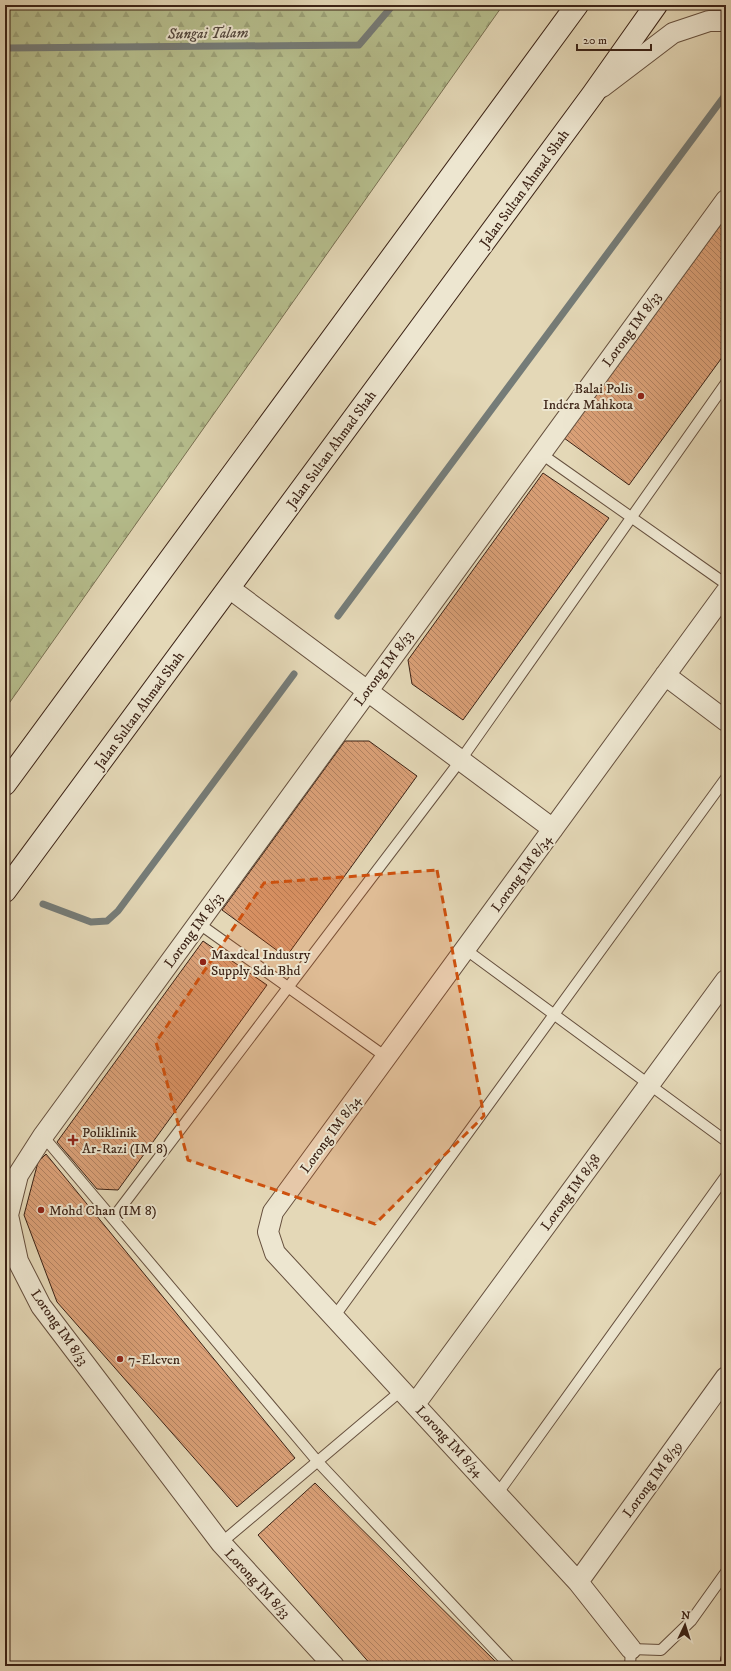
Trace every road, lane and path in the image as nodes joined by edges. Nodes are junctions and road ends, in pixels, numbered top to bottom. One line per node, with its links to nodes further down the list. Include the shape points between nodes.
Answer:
1 (577, 5): 17 (main road)
2 (656, 5): 4 (main road, Jalan Sultan Ahmad Shah)
3 (726, 21): 4 (street, via 709,21 673,33)
4 (593, 94): 10 (main road, Jalan Sultan Ahmad Shah)
5 (726, 200): 7 (street, Lorong IM 8/33)
6 (726, 383): 8 (lane)
7 (540, 453): 8 (lane); 13 (street, Lorong IM 8/33)
8 (632, 517): 9 (lane); 15 (lane)
9 (726, 584)
10 (229, 588): 13 (street); 19 (main road, Jalan Sultan Ahmad Shah)
11 (726, 592): 12 (street, Lorong IM 8/34)
12 (665, 675): 14 (street); 18 (street, Lorong IM 8/34)
13 (367, 690): 15 (street); 20 (street, Lorong IM 8/33)
14 (726, 721)
15 (460, 761): 18 (street); 23 (lane)
16 (726, 778): 24 (lane)
17 (5, 784)
18 (553, 829): 21 (street, Lorong IM 8/34)
19 (5, 891)
20 (198, 923): 23 (lane); 27 (street, Lorong IM 8/33)
21 (465, 949): 24 (lane); 25 (street, Lorong IM 8/34)
22 (726, 980): 26 (street, Lorong IM 8/38)
23 (288, 988): 25 (lane); 30 (lane)
24 (554, 1014): 26 (lane); 31 (lane)
25 (386, 1057): 31 (street, Lorong IM 8/34, via 273,1212 268,1232 275,1253)
26 (649, 1084): 28 (lane); 33 (street, Lorong IM 8/38)
27 (43, 1136): 30 (lane); 36 (street, Lorong IM 8/33, via 18,1175 8,1215 18,1262 41,1306)
28 (726, 1141)
29 (726, 1176): 35 (lane)
30 (113, 1218): 34 (lane)
31 (334, 1317): 33 (street, Lorong IM 8/34)
32 (726, 1377): 38 (street, Lorong IM 8/39)
33 (409, 1397): 34 (lane); 35 (street, Lorong IM 8/34)
34 (318, 1462): 36 (lane); 42 (lane)
35 (498, 1493): 38 (street, Lorong IM 8/34)
36 (221, 1544): 41 (street, Lorong IM 8/33)
37 (726, 1572): 39 (lane, via 691,1621 661,1650)
38 (578, 1582): 39 (street, Lorong IM 8/34)
39 (631, 1657)
40 (726, 1659): 43 (lane)
41 (334, 1666)
42 (510, 1666)
43 (726, 1666)

